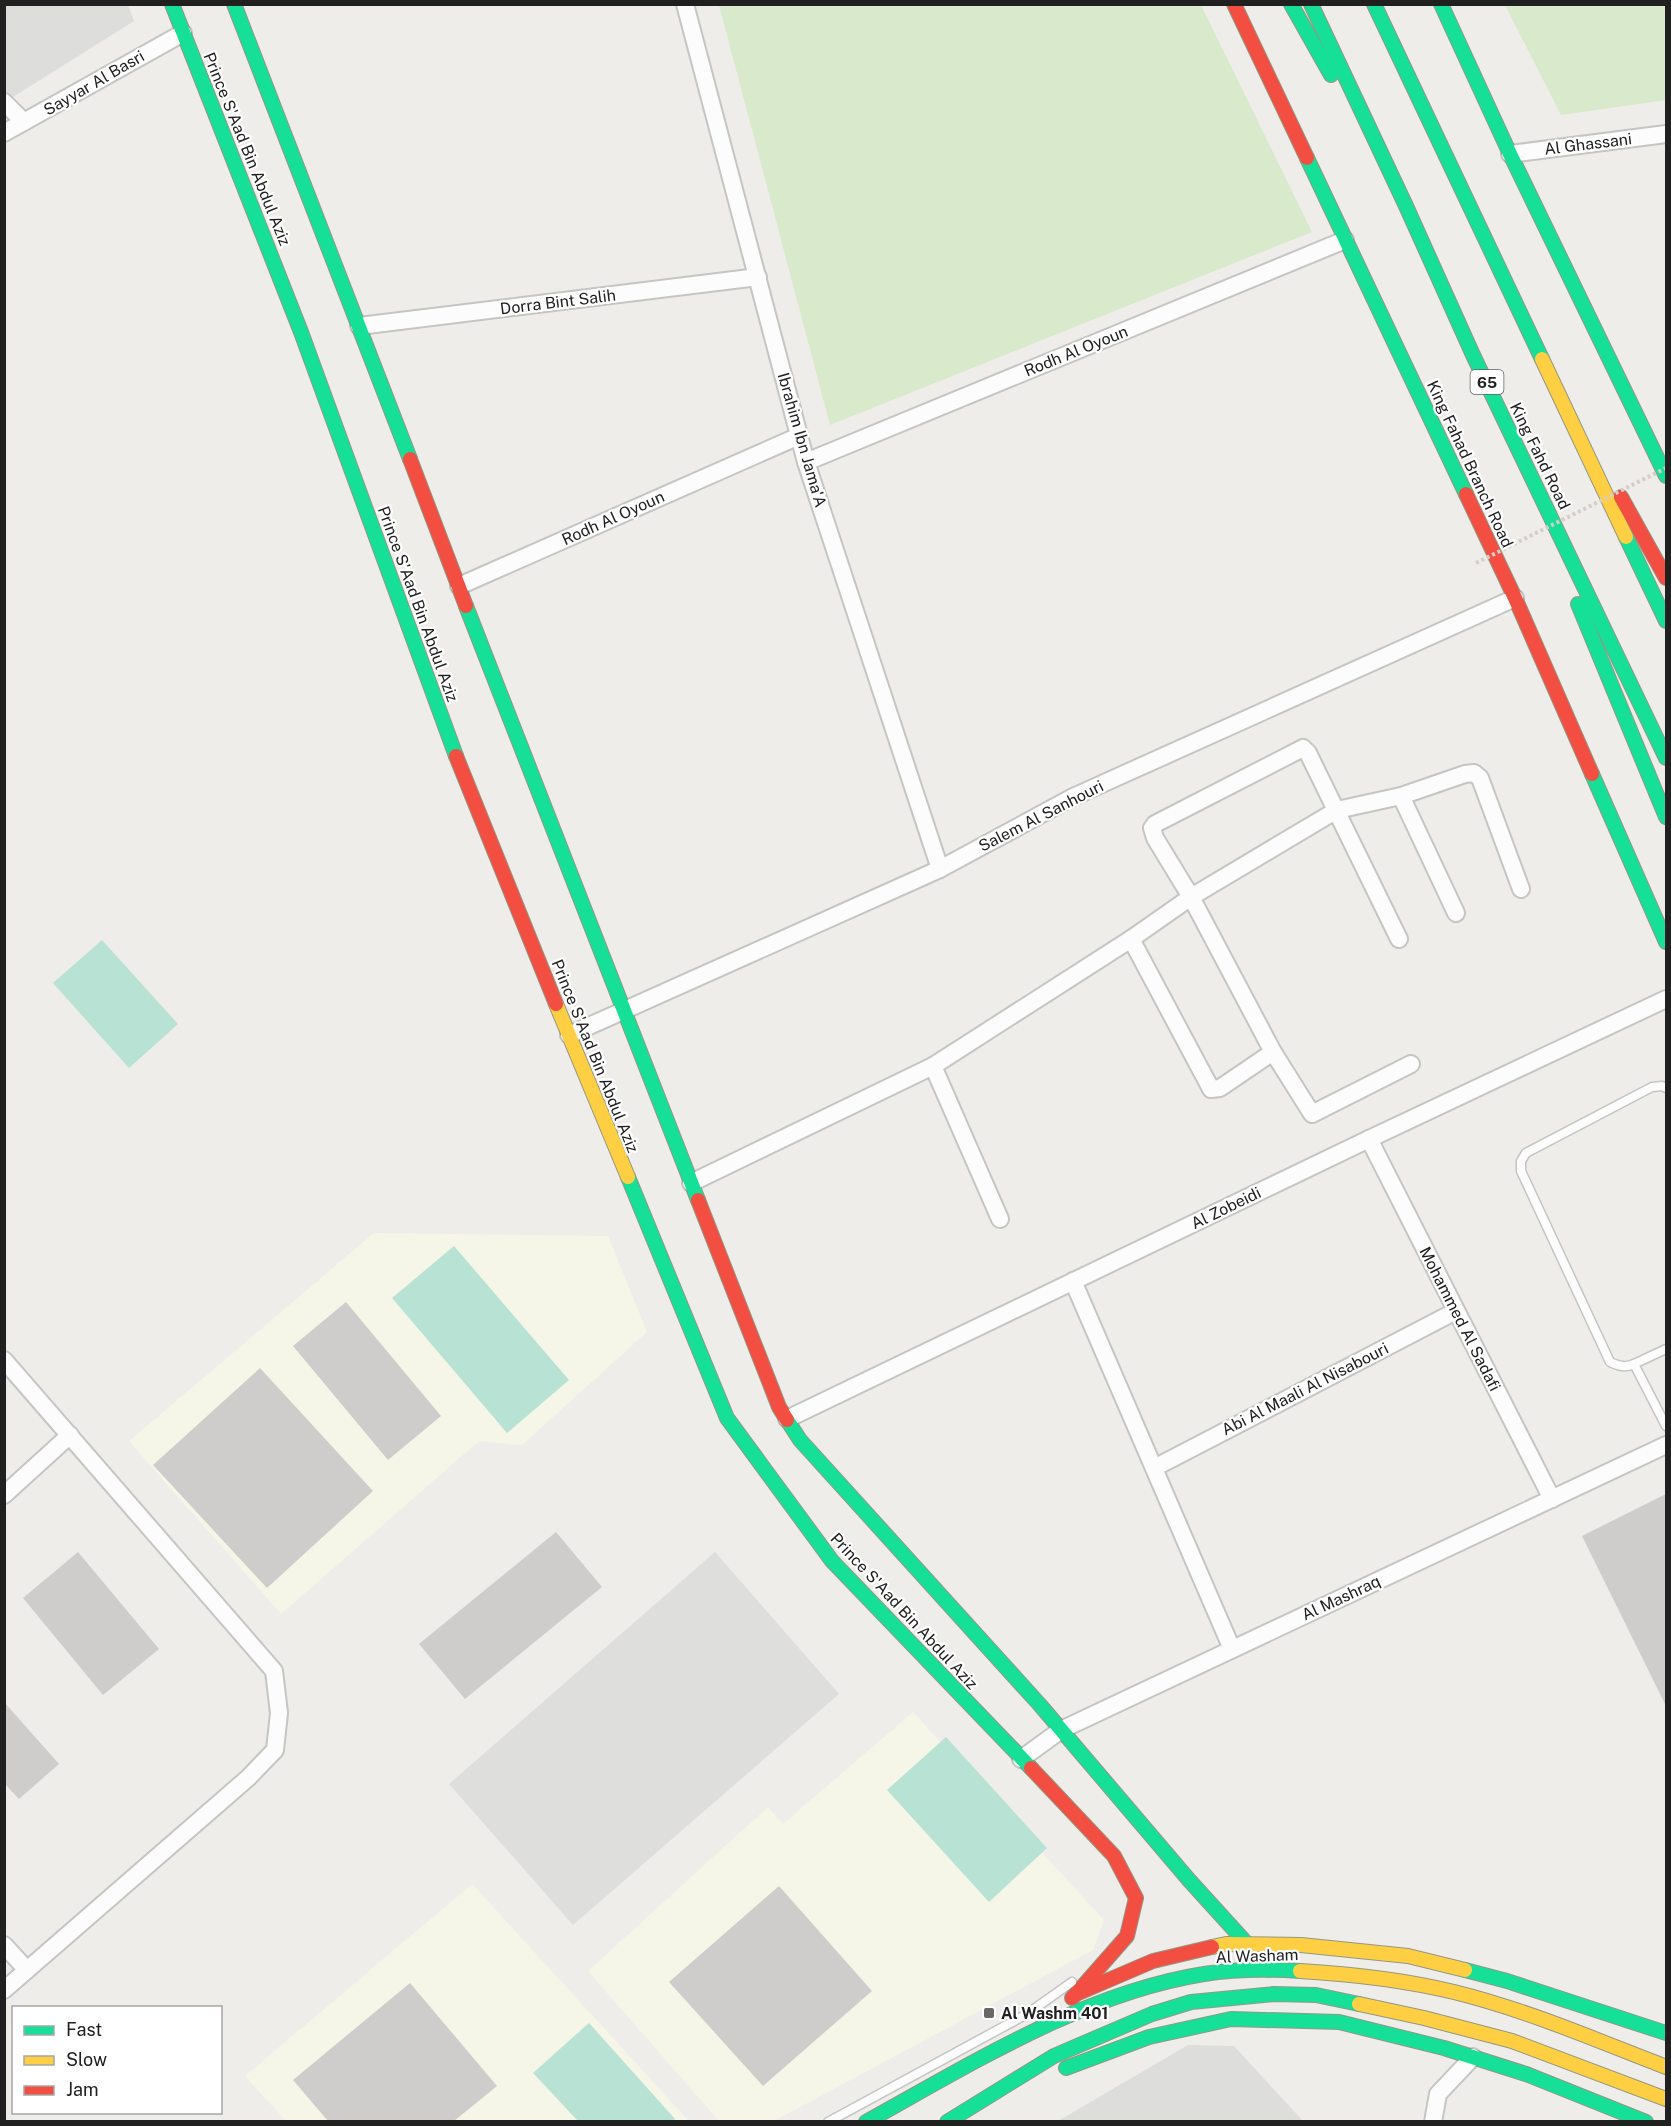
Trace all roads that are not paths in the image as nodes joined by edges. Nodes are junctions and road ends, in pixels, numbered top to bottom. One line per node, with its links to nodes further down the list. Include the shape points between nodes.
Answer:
1 (172, 4): 9 (main road, Prince S'Aad Bin Abdul Aziz)
2 (234, 4): 19 (main road)
3 (686, 4): 17 (street, Ibrahim Ibn Jama'A)
4 (1234, 4): 16 (main road, King Fahad Branch Road)
5 (1291, 4): 15 (main road)
6 (1311, 4): 15 (main road, King Fahd Road / 65)
7 (1374, 4): 18 (main road)
8 (1442, 4): 14 (main road)
9 (183, 33): 11 (street, Sayyar Al Basri); 41 (main road, Prince S'Aad Bin Abdul Aziz, via 301,332 471,797)
10 (4, 102): 11 (street)
11 (24, 122): 12 (street, Sayyar Al Basri)
12 (4, 134)
13 (1666, 134): 14 (street, Al Ghassani)
14 (1510, 154): 23 (main road)
15 (1406, 206): 20 (main road, King Fahd Road / 65)
16 (1345, 240): 22 (street, Rodh Al Oyoun); 26 (main road, King Fahad Branch Road)
17 (758, 277): 19 (street, Dorra Bint Salih); 21 (street, Ibrahim Ibn Jama'A)
18 (1525, 324): 24 (main road); 27 (main road)
19 (358, 326): 25 (main road)
20 (1473, 355): 28 (main road, King Fahd Road / 65); 31 (main road)
21 (799, 436): 22 (street, Ibrahim Ibn Jama'A); 25 (street, Rodh Al Oyoun)
22 (806, 462): 32 (street, Ibrahim Ibn Jama'A)
23 (1666, 476)
24 (1666, 578)
25 (459, 586): 40 (main road)
26 (1515, 598): 32 (street, Salem Al Sanhouri, via 1073,797); 38 (main road, King Fahad Branch Road)
27 (1666, 621)
28 (1666, 758)
29 (1401, 796): 30 (street); 33 (street, via 1466,774 1480,778); 35 (street)
30 (1337, 810): 34 (street); 34 (street, via 1306,749 1301,748 1155,824 1155,838); 37 (street)
31 (1666, 816)
32 (940, 869): 40 (street, Salem Al Sanhouri)
33 (1521, 889)
34 (1191, 897): 36 (street); 42 (street)
35 (1456, 913)
36 (1131, 939): 42 (street, via 1211,1089 1220,1088); 44 (street)
37 (1399, 939)
38 (1666, 942)
39 (1666, 999): 46 (street, Al Zobeidi)
40 (624, 1012): 41 (street, Salem Al Sanhouri); 47 (main road)
41 (569, 1035): 63 (main road, Prince S'Aad Bin Abdul Aziz, via 726,1418 832,1561)
42 (1273, 1052): 43 (street, via 1312,1114)
43 (1411, 1064)
44 (933, 1066): 47 (street); 48 (street)
45 (1666, 1088): 53 (lane, via 1653,1087 1526,1153 1521,1161 1521,1171 1611,1362 1618,1366)
46 (1369, 1139): 49 (street, Al Zobeidi); 50 (street, Mohammed Al Sadafi)
47 (691, 1183): 54 (main road)
48 (1000, 1219)
49 (1073, 1281): 54 (street, Al Zobeidi); 58 (street)
50 (1456, 1311): 58 (street, Abi Al Maali Al Nisabouri); 60 (street, Mohammed Al Sadafi)
51 (1666, 1349): 53 (lane)
52 (4, 1360): 56 (street)
53 (1634, 1364): 55 (lane)
54 (787, 1419): 62 (main road, via 800,1440)
55 (1666, 1426)
56 (70, 1436): 59 (street); 67 (street, via 274,1671 279,1713 274,1750 248,1779)
57 (1666, 1445): 60 (street, Al Mashraq)
58 (1154, 1468): 61 (street)
59 (4, 1495)
60 (1552, 1499): 61 (street, Al Mashraq)
61 (1232, 1649): 62 (street, Al Mashraq)
62 (1061, 1730): 63 (street, Al Mashraq); 65 (main road)
63 (1022, 1759): 66 (main road, Prince S'Aad Bin Abdul Aziz, via 1114,1856 1136,1898 1126,1936)
64 (4, 1945): 67 (street)
65 (1248, 1945): 69 (main road, via 1226,1944 1153,1961); 70 (main road, via 1301,1945 1408,1956 1507,1981)
66 (1109, 1956): 69 (main road, Prince S'Aad Bin Abdul Aziz); 76 (lane, via 1027,2014)
67 (27, 1970): 68 (street)
68 (4, 1990)
69 (1077, 1994): 71 (main road)
70 (1666, 2033)
71 (1027, 2034): 73 (main road, Al Washam, via 1106,2001 1171,1980 1278,1969 1384,1979 1457,1993); 77 (main road, Al Washam)
72 (1473, 2057): 74 (main road, via 1340,2022 1231,2019 1149,2037); 80 (street, via 1438,2094); 81 (main road)
73 (1666, 2067)
74 (984, 2099): 75 (main road, via 1054,2056 1152,2014 1191,2002 1274,1994 1316,1995 1512,2041); 78 (main road); 79 (lane)
75 (1666, 2099)
76 (828, 2121)
77 (866, 2121)
78 (947, 2121)
79 (953, 2121)
80 (1433, 2121)
81 (1646, 2121)

